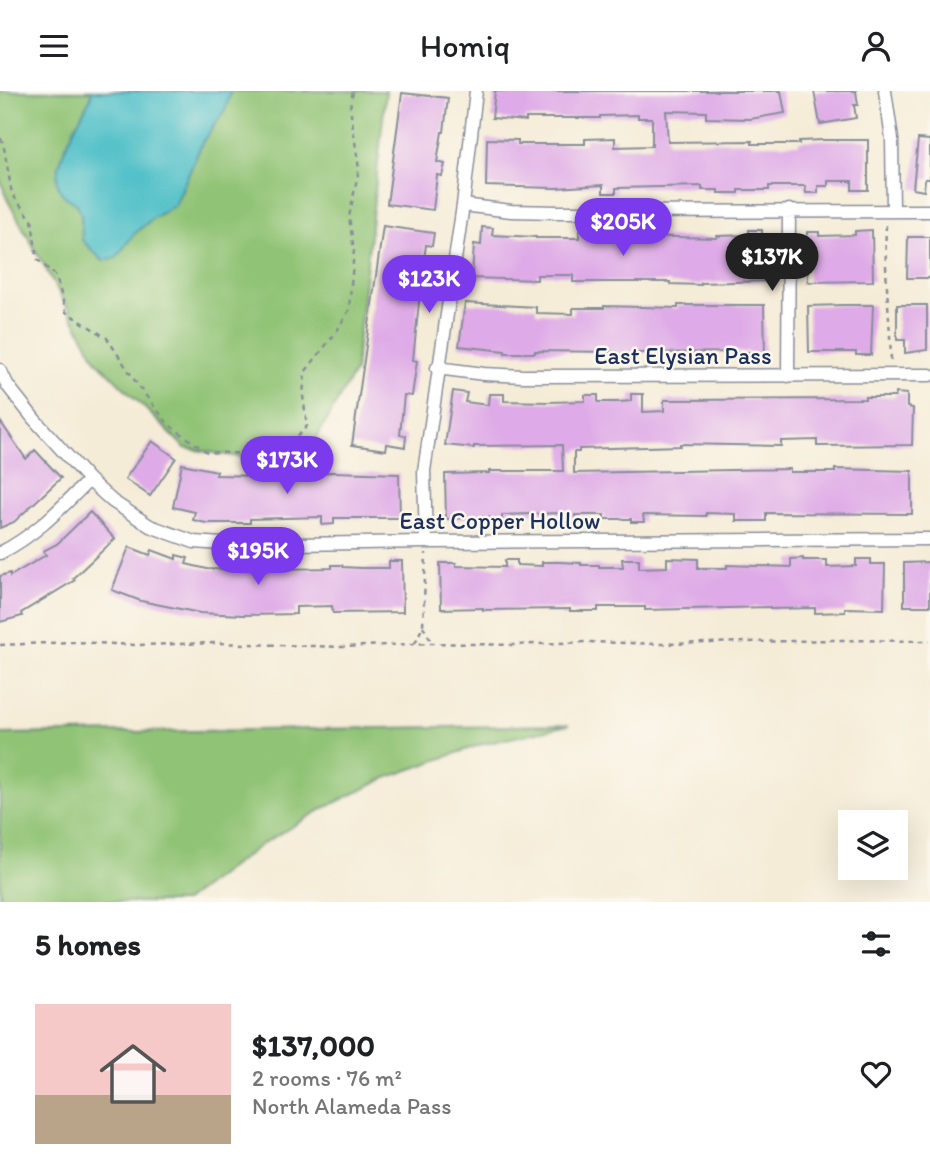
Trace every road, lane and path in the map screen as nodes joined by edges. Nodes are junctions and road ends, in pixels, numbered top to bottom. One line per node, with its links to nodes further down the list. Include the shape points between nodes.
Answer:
1 (353, 91): 4 (path, via 359,169 349,217 354,250 349,310 305,372 307,426 290,444 260,454 206,452 169,425 107,338 66,312 56,276 37,260 32,220 12,194)
2 (476, 91): 5 (street)
3 (885, 91): 6 (street, via 892,139)
4 (0, 138)
5 (463, 205): 7 (street, via 557,212); 9 (street)
6 (893, 210): 7 (street); 8 (street); 11 (path, via 886,225 884,263)
7 (789, 211): 13 (street)
8 (930, 211)
9 (437, 368): 13 (street, East Elysian Pass, via 523,376); 17 (street, via 424,471)
10 (0, 369): 14 (street, East Copper Hollow)
11 (891, 375): 12 (street, East Elysian Pass); 13 (street, East Elysian Pass)
12 (930, 375)
13 (788, 376)
14 (4, 390): 15 (street, East Copper Hollow)
15 (89, 480): 17 (street, East Copper Hollow, via 150,526 194,542); 18 (street, via 45,525)
16 (930, 539): 17 (street, East Copper Hollow)
17 (426, 542): 19 (path)
18 (0, 553)
19 (423, 626): 21 (path); 22 (path)
20 (930, 641): 22 (path)
21 (415, 643): 22 (path); 23 (path, via 343,647)
22 (432, 643)
23 (0, 645)

